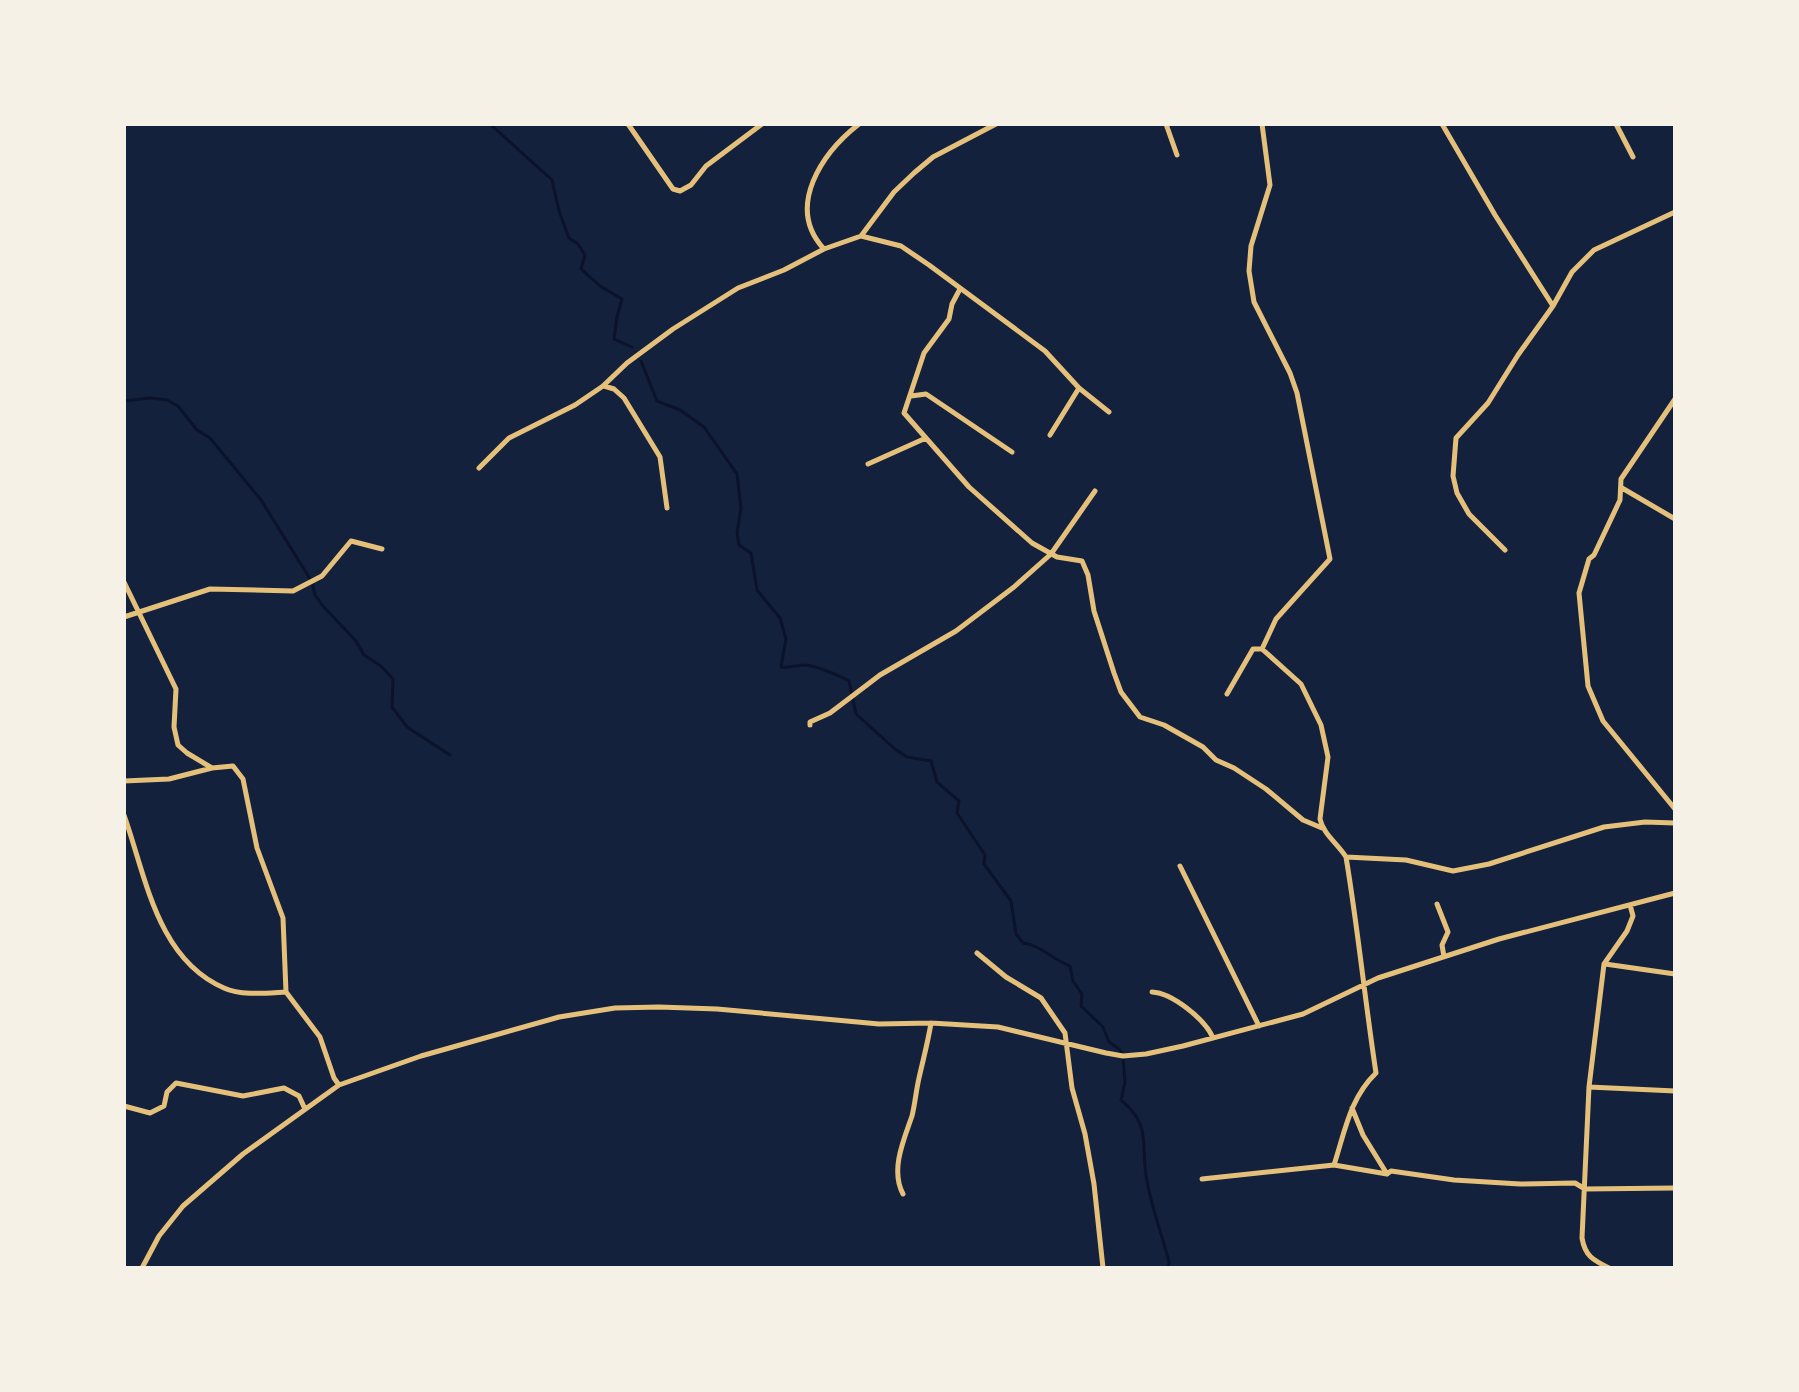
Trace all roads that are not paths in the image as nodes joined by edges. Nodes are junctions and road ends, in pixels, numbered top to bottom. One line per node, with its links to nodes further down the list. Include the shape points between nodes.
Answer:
1 (628, 124): 2 (street, via 673,189 680,191)
2 (762, 124)
3 (859, 124): 13 (street, via 834,147 811,187 808,226)
4 (996, 124): 12 (street, via 933,157 894,192)
5 (1166, 124): 9 (street)
6 (1262, 124): 36 (street, via 1270,185 1249,271 1254,302 1297,393 1330,559 1276,619)
7 (1442, 124): 15 (street)
8 (1616, 124): 10 (street)
9 (1177, 155)
10 (1633, 157)
11 (1675, 212): 15 (street, via 1594,250 1572,272)
12 (861, 236): 13 (street); 14 (street, via 901,246)
13 (824, 249): 16 (street, via 738,288 673,329)
14 (960, 289): 17 (street, via 1045,351); 18 (street, via 949,319 924,353)
15 (1553, 306): 31 (street, via 1488,403 1456,438 1457,493 1469,514)
16 (603, 386): 25 (street, via 509,438); 28 (street, via 624,398 660,457)
17 (1079, 388): 20 (street); 21 (street)
18 (911, 396): 22 (street, via 904,413); 23 (street, via 926,394)
19 (1675, 399): 26 (street, via 1621,479)
20 (1109, 412)
21 (1050, 435)
22 (926, 438): 24 (street); 32 (street, via 969,487)
23 (1012, 452)
24 (868, 464)
25 (479, 468)
26 (1621, 487): 29 (street); 41 (street, via 1579,593 1588,686 1603,721)
27 (1095, 491): 32 (street)
28 (667, 508)
29 (1675, 519)
30 (382, 549): 34 (street, via 351,541 322,576 293,591 210,589)
31 (1505, 550)
32 (1051, 554): 38 (street, via 956,631 880,675); 44 (street, via 1082,561 1121,692 1140,717 1203,747 1303,820)
33 (124, 582): 34 (street)
34 (138, 612): 35 (street); 39 (street, via 176,689 178,745)
35 (124, 617)
36 (1262, 649): 37 (street, via 1253,649); 44 (street, via 1301,684 1321,725 1328,757)
37 (1227, 694)
38 (810, 725)
39 (212, 768): 40 (street, via 169,779); 55 (street, via 233,766 243,779 257,848 283,918)
40 (124, 781)
41 (1675, 809)
42 (124, 815): 55 (street, via 158,920 187,965 224,989)
43 (1675, 823): 45 (street, via 1604,827 1453,871 1406,860)
44 (1322, 828): 45 (street)
45 (1346, 857): 54 (street)
46 (1180, 866): 58 (street)
47 (1675, 893): 49 (street)
48 (1437, 904): 51 (street, via 1448,932)
49 (1630, 905): 51 (street); 52 (street, via 1633,916 1627,931)
50 (977, 953): 60 (street, via 1041,998)
51 (1444, 957): 54 (street)
52 (1604, 964): 53 (street); 62 (street)
53 (1675, 974)
54 (1365, 984): 58 (street, via 1303,1014); 65 (street, via 1376,1073)
55 (286, 992): 61 (street, via 320,1037)
56 (1152, 992): 59 (street, via 1163,993 1201,1018)
57 (931, 1023): 60 (street, via 998,1027); 61 (street, via 615,1008 559,1017); 72 (street, via 900,1151)
58 (1259, 1026): 59 (street)
59 (1213, 1038): 60 (street, via 1123,1056)
60 (1068, 1043): 75 (street, via 1072,1088 1094,1184)
61 (339, 1085): 66 (street)
62 (1589, 1087): 63 (street); 71 (street)
63 (1675, 1091)
64 (124, 1106): 66 (street, via 150,1113 164,1106 176,1083 243,1096 284,1088 299,1096)
65 (1352, 1107): 67 (street); 68 (street)
66 (305, 1109): 74 (street, via 183,1206)
67 (1334, 1165): 68 (street); 69 (street)
68 (1387, 1174): 71 (street, via 1575,1183)
69 (1202, 1179)
70 (1675, 1188): 71 (street)
71 (1585, 1189): 73 (street, via 1584,1251)
72 (903, 1194)
73 (1604, 1267)
74 (142, 1268)
75 (1103, 1268)

